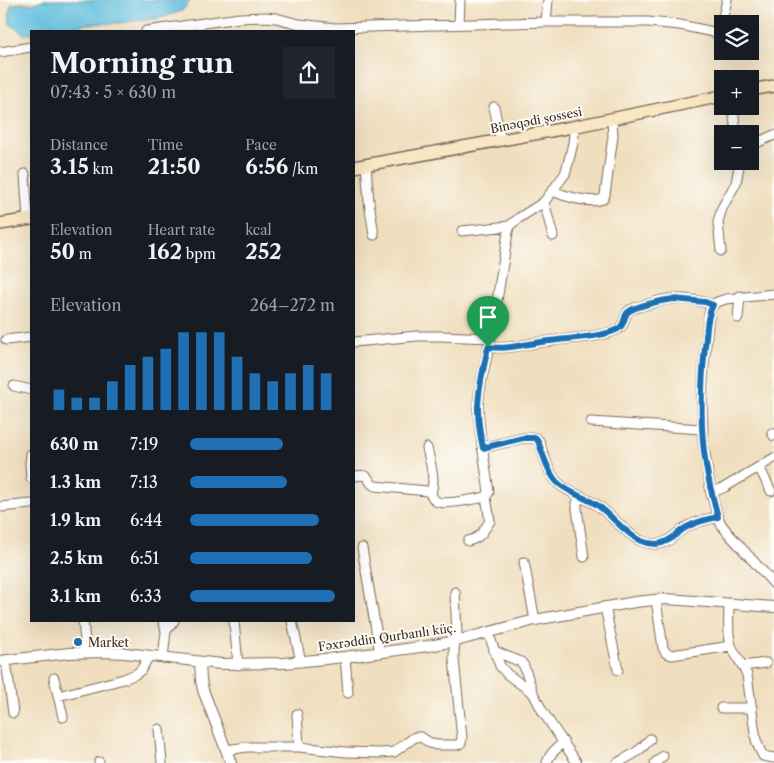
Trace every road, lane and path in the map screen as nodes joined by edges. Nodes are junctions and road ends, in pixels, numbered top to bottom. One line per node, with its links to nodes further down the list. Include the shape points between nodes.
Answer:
1 (460, 0): 5 (street)
2 (548, 0): 4 (street)
3 (727, 0): 4 (street, via 721,25 713,32 648,22)
4 (546, 22): 5 (street)
5 (459, 24): 6 (street, via 335,28 265,17)
6 (153, 30)
7 (30, 47): 8 (street)
8 (0, 52)
9 (774, 86): 10 (main road)
10 (759, 88)
11 (714, 98): 13 (main road, Binəqədi şossesi)
12 (494, 107): 16 (street)
13 (612, 119): 14 (main road, Binəqədi şossesi); 22 (street, via 613,136 603,200 573,198)
14 (572, 127): 16 (main road, Binəqədi şossesi); 22 (street, via 573,143 565,174)
15 (774, 135): 17 (street)
16 (501, 141): 18 (main road, Binəqədi şossesi)
17 (759, 142)
18 (366, 165): 19 (main road, Binəqədi şossesi); 28 (street)
19 (355, 167)
20 (738, 170): 30 (street, via 736,183 718,222)
21 (25, 174): 24 (street)
22 (552, 190): 23 (street)
23 (544, 202): 26 (street); 29 (street)
24 (30, 220): 25 (main road)
25 (0, 224)
26 (509, 226): 27 (street); 38 (street)
27 (462, 231)
28 (374, 235)
29 (553, 236)
30 (721, 252)
31 (774, 294): 32 (street)
32 (740, 296): 33 (street, via 726,298); 34 (street)
33 (713, 305): 38 (street, via 663,300 634,308 617,330 504,348); 42 (street, via 704,365)
34 (738, 318)
35 (30, 337): 36 (street)
36 (6, 340)
37 (355, 342): 38 (street, via 440,336)
38 (489, 343): 44 (street, via 478,403)
39 (14, 386): 40 (street)
40 (30, 390)
41 (591, 422): 42 (street)
42 (702, 429): 50 (street)
43 (427, 448): 49 (street, via 433,479)
44 (483, 448): 51 (street, via 536,438 553,476 563,487); 52 (street, via 489,492)
45 (774, 458): 46 (street)
46 (759, 467): 48 (street); 50 (street)
47 (355, 476): 49 (street, via 366,476 375,486)
48 (772, 491)
49 (431, 493): 52 (street, via 434,500 443,503)
50 (711, 493): 55 (street)
51 (581, 496): 55 (street, via 607,513 629,534 648,543 664,543 686,527); 58 (street, via 576,509)
52 (486, 497): 56 (street, via 490,521 480,536)
53 (30, 504): 54 (street)
54 (0, 507)
55 (718, 517): 60 (street, via 728,534)
56 (468, 541)
57 (362, 548): 78 (street)
58 (584, 557)
59 (524, 562): 66 (street)
60 (774, 584)
61 (456, 592): 74 (street)
62 (656, 600): 63 (street, Fəxrəddin Qurbanlı küç.); 64 (street, Fəxrəddin Qurbanlı küç.); 75 (street, via 666,653 672,655)
63 (730, 604): 65 (street, Fəxrəddin Qurbanlı küç.); 75 (street)
64 (606, 607): 66 (street, Fəxrəddin Qurbanlı küç.); 88 (street)
65 (774, 607)
66 (536, 620): 73 (street, Fəxrəddin Qurbanlı küç.)
67 (83, 622): 77 (street)
68 (163, 622): 72 (street)
69 (173, 622): 72 (street)
70 (234, 622): 86 (street)
71 (292, 622): 84 (street)
72 (166, 631): 81 (street)
73 (488, 632): 74 (street, Fəxrəddin Qurbanlı küç.); 76 (street)
74 (456, 641): 78 (street, Fəxrəddin Qurbanlı küç.); 103 (street, via 454,660 461,743 436,745 415,737 394,752)
75 (731, 646): 87 (street)
76 (494, 651): 90 (street, via 507,674); 90 (street, via 521,662)
77 (86, 652): 79 (street, Fəxrəddin Qurbanlı küç.); 82 (street, Fəxrəddin Qurbanlı küç.)
78 (380, 653): 80 (street, Fəxrəddin Qurbanlı küç.)
79 (149, 656): 81 (street, Fəxrəddin Qurbanlı küç.); 92 (street, via 136,674)
80 (345, 657): 84 (street, Fəxrəddin Qurbanlı küç.); 91 (street)
81 (164, 658): 83 (street, Fəxrəddin Qurbanlı küç.)
82 (3, 661): 95 (street)
83 (200, 662): 86 (street, Fəxrəddin Qurbanlı küç.); 102 (street, via 203,690)
84 (300, 662): 86 (street, Fəxrəddin Qurbanlı küç.)
85 (766, 664): 87 (street)
86 (238, 665)
87 (743, 666): 94 (street)
88 (618, 670)
89 (54, 678): 92 (street)
90 (533, 693): 100 (street)
91 (348, 694)
92 (58, 696): 97 (street)
93 (720, 708): 94 (street)
94 (752, 708): 105 (street, via 759,748 763,756)
95 (13, 713)
96 (298, 714): 101 (street)
97 (63, 717)
98 (159, 729): 106 (street)
99 (650, 739): 111 (street, via 638,752)
100 (564, 742): 109 (street); 110 (street)
101 (299, 747): 102 (street); 103 (street)
102 (226, 750): 107 (street)
103 (346, 752): 108 (street)
104 (663, 756): 112 (street)
105 (774, 758)
106 (162, 763)
107 (231, 763)
108 (347, 763)
109 (547, 763)
110 (577, 763)
111 (617, 763)
112 (655, 763)

